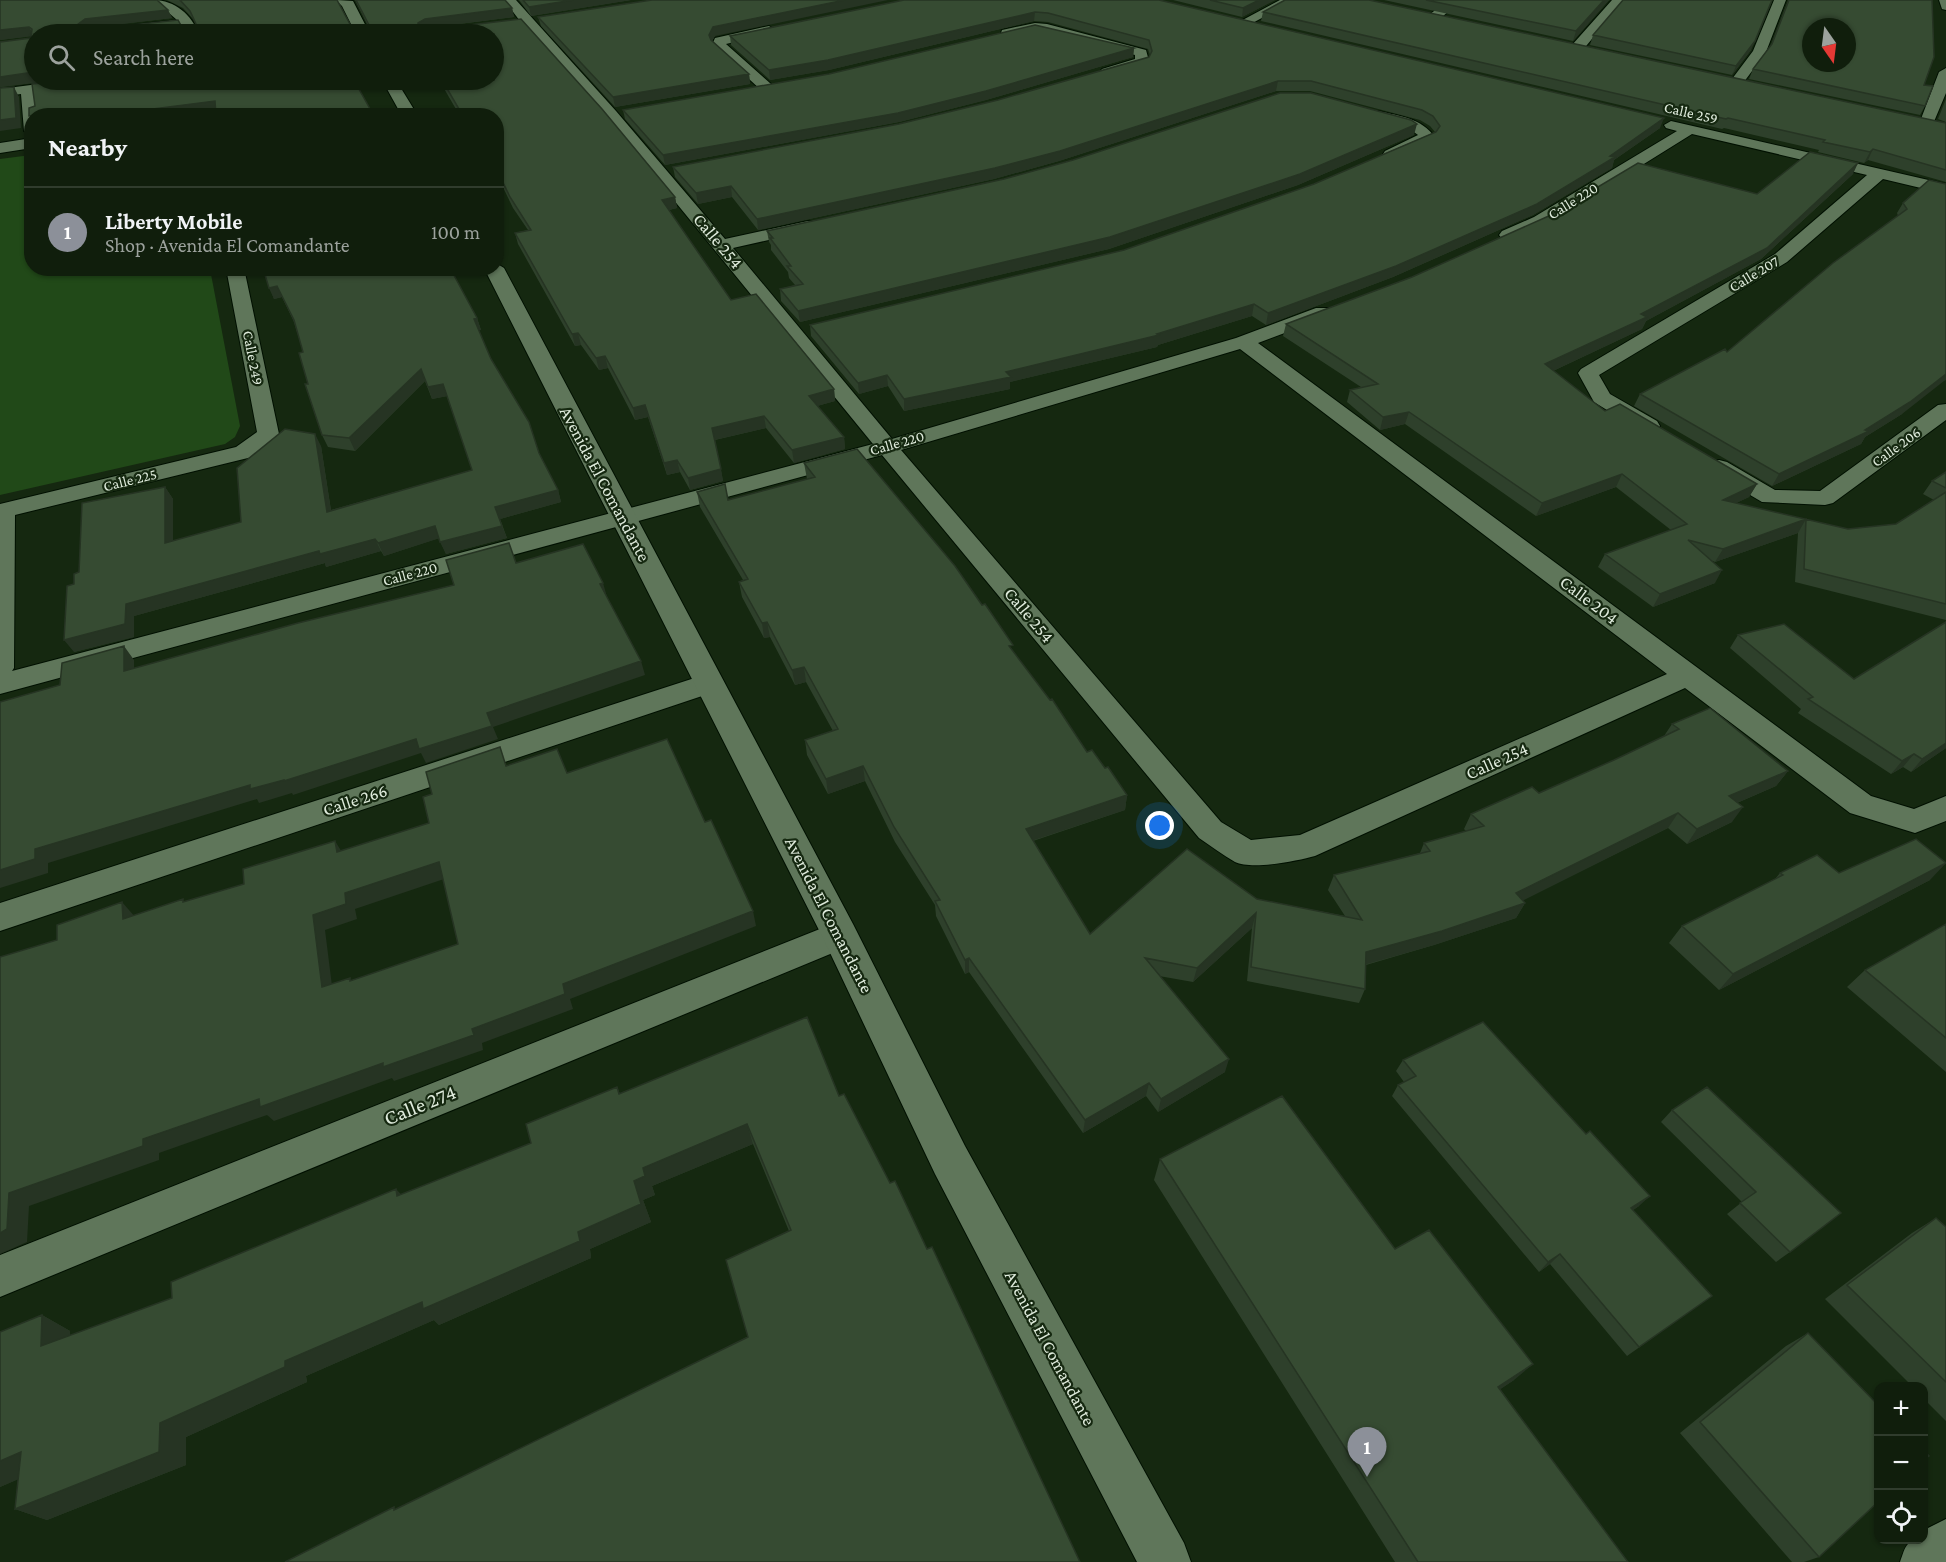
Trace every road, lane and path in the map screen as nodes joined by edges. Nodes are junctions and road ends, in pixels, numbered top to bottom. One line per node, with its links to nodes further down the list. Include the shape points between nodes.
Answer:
1 (160, 0): 11 (street)
2 (343, 0): 12 (street)
3 (510, 0): 37 (street, Calle 254, via 671,171)
4 (1289, 0): 14 (street, via 1238,22)
5 (1456, 0): 10 (street, via 1429,15)
6 (1618, 0): 16 (street)
7 (1780, 0): 19 (street, via 1759,52)
8 (1945, 0): 9 (street)
9 (1946, 6)
10 (1456, 21)
11 (186, 24)
12 (358, 24)
13 (784, 28): 23 (street, via 720,41 719,45 772,86)
14 (1266, 28)
15 (988, 38): 18 (street, via 1022,29 1047,28 1141,53 1142,61)
16 (1577, 48)
17 (1946, 72): 29 (street)
18 (1097, 75)
19 (1736, 83)
20 (24, 90): 24 (street)
21 (28, 90): 25 (street)
22 (395, 90): 26 (street)
23 (744, 91)
24 (0, 93)
25 (30, 108)
26 (405, 108)
27 (1362, 111): 33 (street, via 1414,125 1427,137)
28 (1655, 122): 30 (street, Calle 259)
29 (1925, 124)
30 (1689, 130): 34 (street, Calle 259); 38 (street, Calle 220, via 1540,221)
31 (24, 144): 32 (street)
32 (0, 148)
33 (1376, 160)
34 (1880, 174): 35 (street, Calle 259); 44 (street, Calle 207, via 1781,258 1588,374 1601,398)
35 (1946, 189)
36 (824, 222): 37 (street)
37 (721, 245): 46 (street, Calle 254, via 806,329)
38 (1487, 245)
39 (237, 276): 45 (street, Calle 249, via 268,434)
40 (498, 276): 49 (street, Avenida El Comandante)
41 (1338, 307): 42 (street, Calle 220)
42 (1243, 342): 46 (street, Calle 220); 51 (street, Calle 204)
43 (1946, 410): 47 (street, Calle 206, via 1825,498 1770,497)
44 (1671, 439)
45 (258, 443): 48 (street, Calle 225, via 244,452)
46 (887, 447): 49 (street, Calle 220); 51 (street, Calle 254, via 1210,830 1247,853 1304,847)
47 (1701, 457)
48 (2, 511): 50 (street)
49 (622, 517): 52 (street, Avenida El Comandante); 53 (street, Calle 220)
50 (0, 668)
51 (1689, 675): 54 (street, Calle 204, via 1861,805 1915,821)
52 (710, 683): 55 (street, Calle 266); 56 (street, Avenida El Comandante)
53 (0, 684)
54 (1946, 808)
55 (0, 917)
56 (840, 934): 57 (street, Calle 274); 59 (street, Avenida El Comandante, via 951,1160)
57 (0, 1276)
58 (1946, 1545): 60 (street)
59 (1165, 1562)
60 (1926, 1562)

